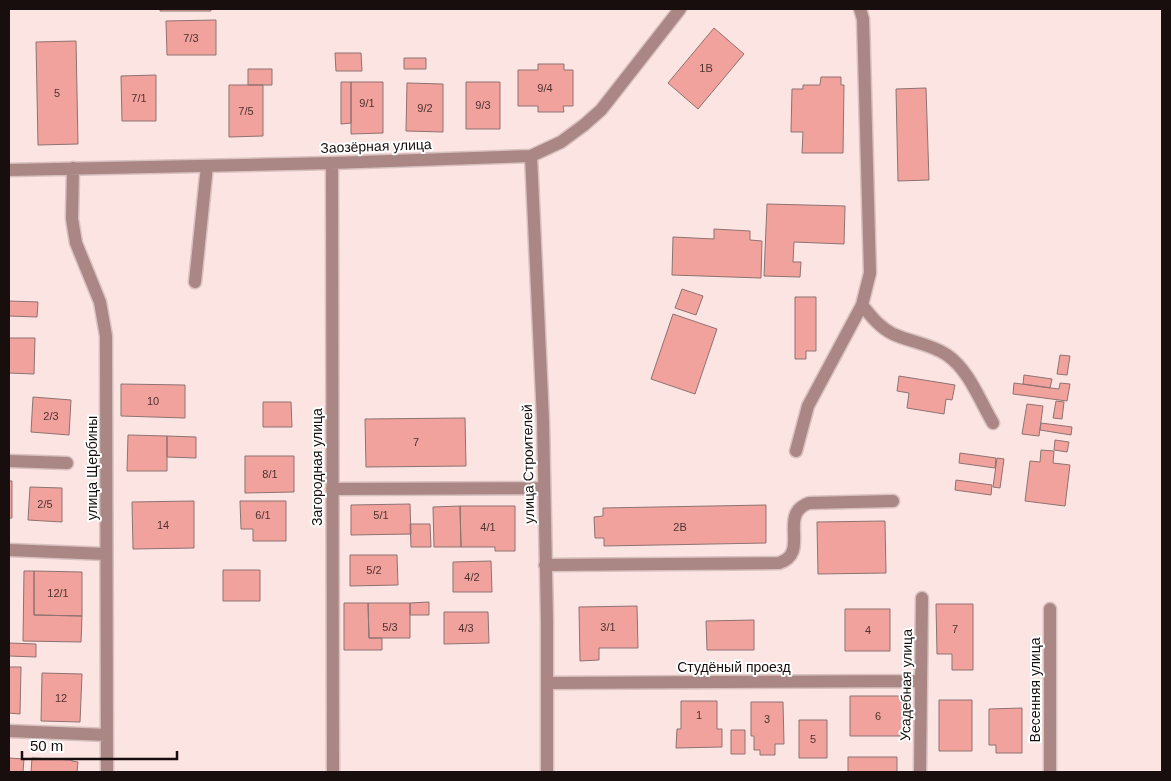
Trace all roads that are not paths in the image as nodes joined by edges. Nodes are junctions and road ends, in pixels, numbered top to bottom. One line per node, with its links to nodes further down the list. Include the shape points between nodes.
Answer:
1 (680, 9): 3 (street, Заозёрная улица, via 601,110 561,142)
2 (860, 9): 9 (street, via 863,19 870,272)
3 (531, 156): 4 (street, Заозёрная улица); 14 (street, улица Строителей)
4 (332, 163): 5 (street, Заозёрная улица); 15 (street, Загородная улица)
5 (207, 166): 6 (street, Заозёрная улица); 8 (street)
6 (73, 168): 7 (street, Заозёрная улица); 18 (street, улица Щербины, via 72,219 76,243 100,302 106,336)
7 (9, 170)
8 (195, 282)
9 (862, 305): 10 (street, via 877,323 893,334 947,355 969,380); 11 (street, via 808,406)
10 (993, 423)
11 (796, 451)
12 (9, 461): 13 (street)
13 (67, 463)
14 (544, 488): 15 (street); 19 (street, улица Строителей)
15 (332, 489): 27 (street, Загородная улица)
16 (893, 501): 19 (street, via 802,505 794,519 792,555 779,562)
17 (9, 550): 18 (street)
18 (106, 554): 25 (street, улица Щербины)
19 (545, 566): 23 (street, улица Строителей)
20 (922, 598): 22 (street, Усадебная улица)
21 (1050, 609): 30 (street, Весенняя улица)
22 (921, 681): 23 (street, Студёный проезд); 29 (street, Усадебная улица)
23 (547, 683): 28 (street, улица Строителей)
24 (9, 731): 25 (street)
25 (107, 735): 26 (street, улица Щербины)
26 (107, 772)
27 (333, 772)
28 (547, 772)
29 (920, 772)
30 (1050, 772)

